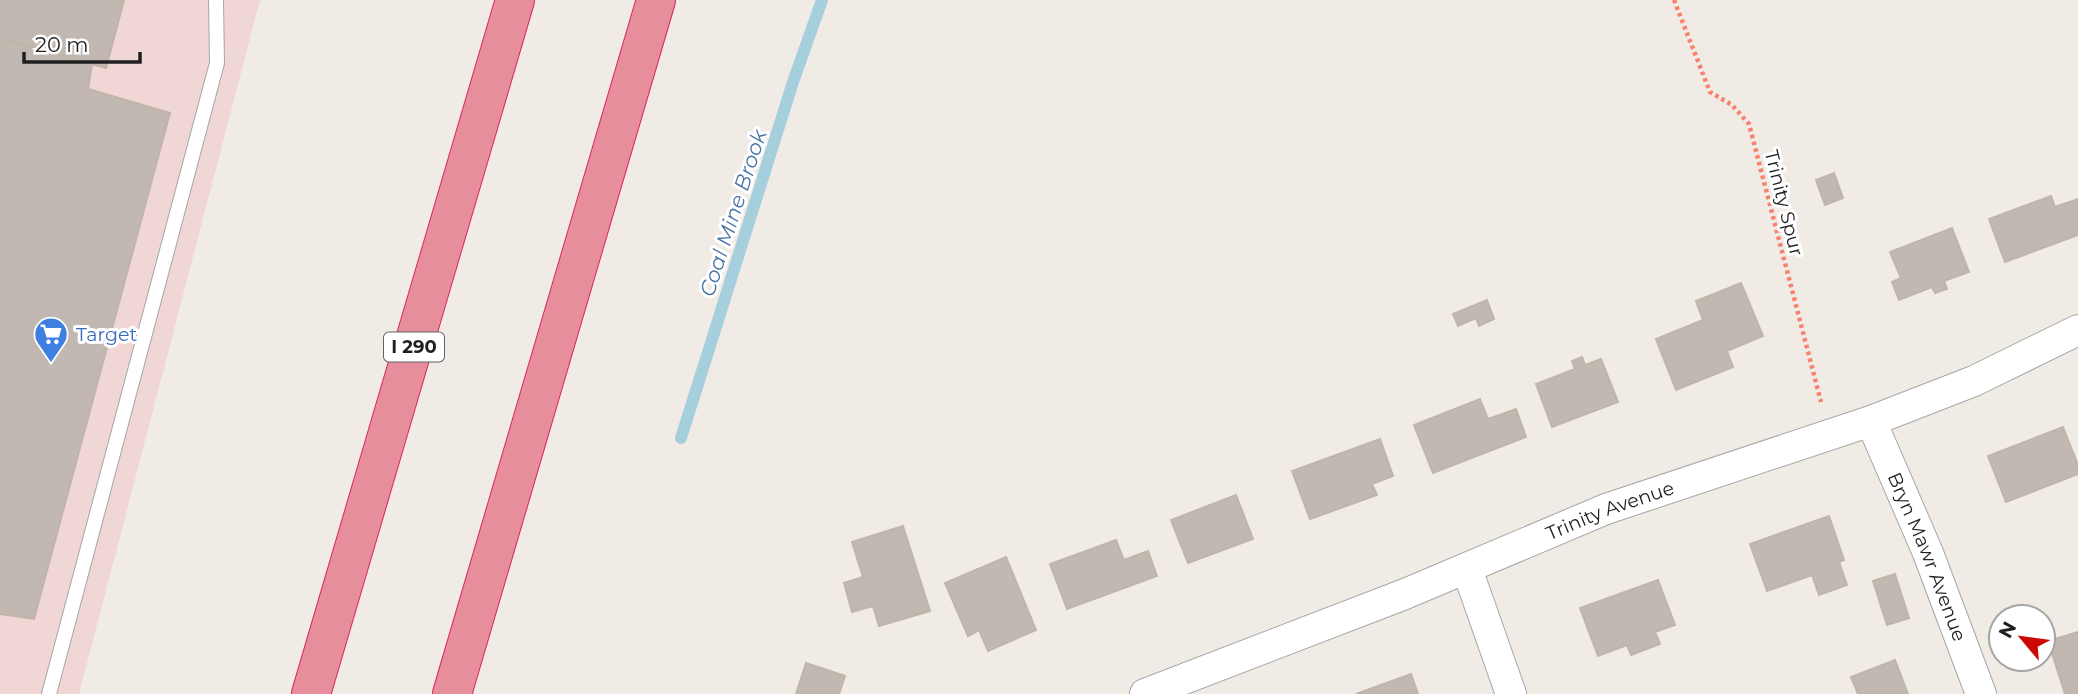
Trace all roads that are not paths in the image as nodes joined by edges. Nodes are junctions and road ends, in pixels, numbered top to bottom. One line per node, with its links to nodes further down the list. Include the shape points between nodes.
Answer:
1 (216, 0): 7 (lane, via 217,62)
2 (515, 0): 8 (highway, I 290)
3 (656, 0): 9 (highway)
4 (2078, 330): 5 (street, Trinity Avenue, via 1974,381)
5 (1871, 421): 6 (street, Trinity Avenue, via 1606,509); 12 (street, Bryn Mawr Avenue, via 1928,553)
6 (1467, 569): 10 (street, Trinity Avenue); 11 (street)
7 (49, 694)
8 (311, 694)
9 (452, 694)
10 (1145, 694)
11 (1511, 694)
12 (1981, 694)

